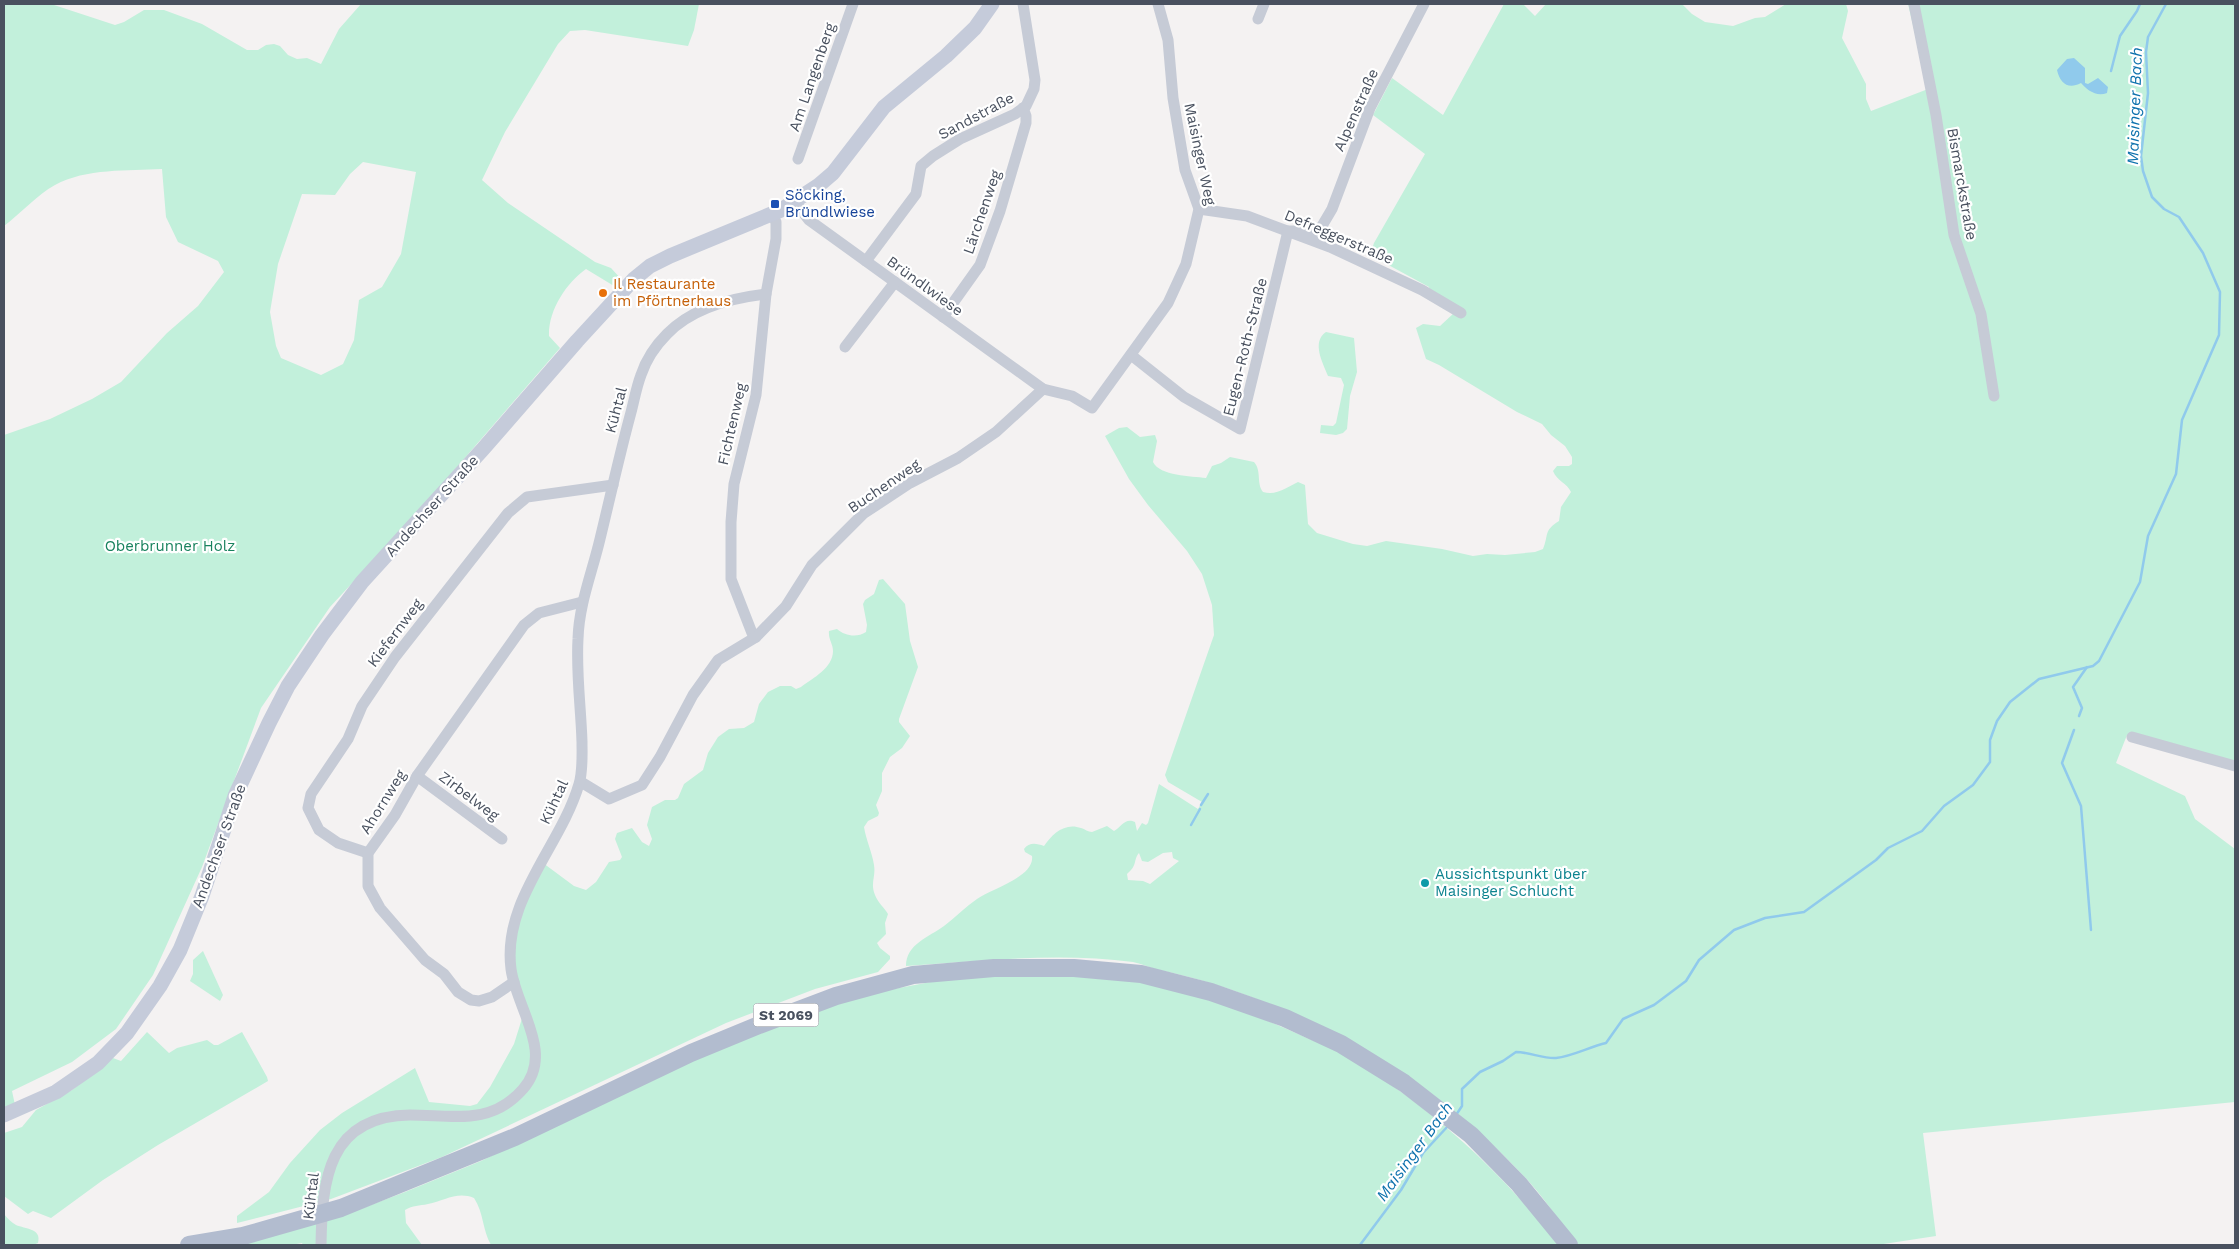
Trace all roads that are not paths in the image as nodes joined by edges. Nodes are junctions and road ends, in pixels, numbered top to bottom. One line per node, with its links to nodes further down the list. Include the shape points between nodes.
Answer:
1 (853, 4): 10 (street, Am Langenberg)
2 (992, 4): 11 (street, Andechser Straße, via 975,28 946,56 884,106 833,173)
3 (1023, 4): 9 (street, Sandstraße, via 1035,80 1031,97)
4 (1158, 4): 12 (street, Maisinger Weg, via 1168,40 1173,98 1185,170)
5 (1264, 4): 8 (street)
6 (1424, 4): 14 (street, Alpenstraße, via 1370,108 1332,209 1319,231)
7 (1914, 4): 23 (street, Bismarckstraße, via 1936,115 1954,235 1980,314)
8 (1258, 18)
9 (1023, 108): 15 (street, Sandstraße, via 960,139 921,166 916,194); 19 (street, Lärchenweg, via 1026,123 980,265)
10 (798, 159)
11 (795, 202): 13 (street, Andechser Straße); 15 (street, Bründlwiese, via 809,220)
12 (1199, 209): 14 (street, Defreggerstraße, via 1247,216); 21 (street, Maisinger Weg, via 1183,272 1168,304)
13 (772, 214): 17 (street, Fichtenweg, via 776,222 776,239); 34 (street, Andechser Straße, via 670,256 634,279 484,450 362,582 288,686 269,723 235,796 202,896 180,950 160,986 127,1033 98,1063 56,1092)
14 (1288, 231): 18 (street, Defreggerstraße, via 1422,290); 21 (street, Eugen-Roth-Straße, via 1240,429 1184,397)
15 (866, 261): 16 (street, Bründlwiese)
16 (895, 282): 19 (street, Bründlwiese); 20 (street)
17 (766, 294): 24 (street, Kühtal, via 704,309 667,334 640,376); 26 (street, Fichtenweg, via 756,395 734,484 731,522 731,579)
18 (1461, 313)
19 (943, 317): 22 (street, Bründlwiese)
20 (845, 347)
21 (1131, 355): 22 (street, Maisinger Weg, via 1092,408 1072,396)
22 (1043, 389): 26 (street, Buchenweg, via 996,432 863,514 812,565 786,606)
23 (1994, 396)
24 (613, 484): 25 (street, Kühtal); 32 (street, Kiefernweg, via 527,497 520,501 429,612 371,692 348,738 318,780 308,803 312,820 323,834 338,844)
25 (582, 602): 29 (street, Ahornweg, via 539,613 527,622); 30 (street, Kühtal, via 578,643)
26 (756, 637): 30 (street, Buchenweg, via 718,660 693,696 642,785 608,799)
27 (2132, 738): 28 (street)
28 (2235, 766)
29 (417, 776): 31 (street, Zirbelweg); 32 (street, Ahornweg)
30 (580, 782): 33 (street, Kühtal, via 516,919 511,968)
31 (502, 839)
32 (368, 854): 33 (street, Ahornweg, via 368,886 380,908 458,992 479,1001 492,997)
33 (514, 982): 35 (street, Kühtal, via 536,1052 530,1080 511,1100 484,1114 460,1118 400,1116 364,1126 339,1147 328,1172)
34 (4, 1115)
35 (321, 1242)
36 (1569, 1244): 37 (main road, St 2069, via 1520,1184 1471,1135 1404,1083 1352,1050 1284,1018 1211,992 1141,974 1074,968 994,968 913,976 836,996 691,1053 506,1141 341,1208 243,1236)
37 (188, 1245)

